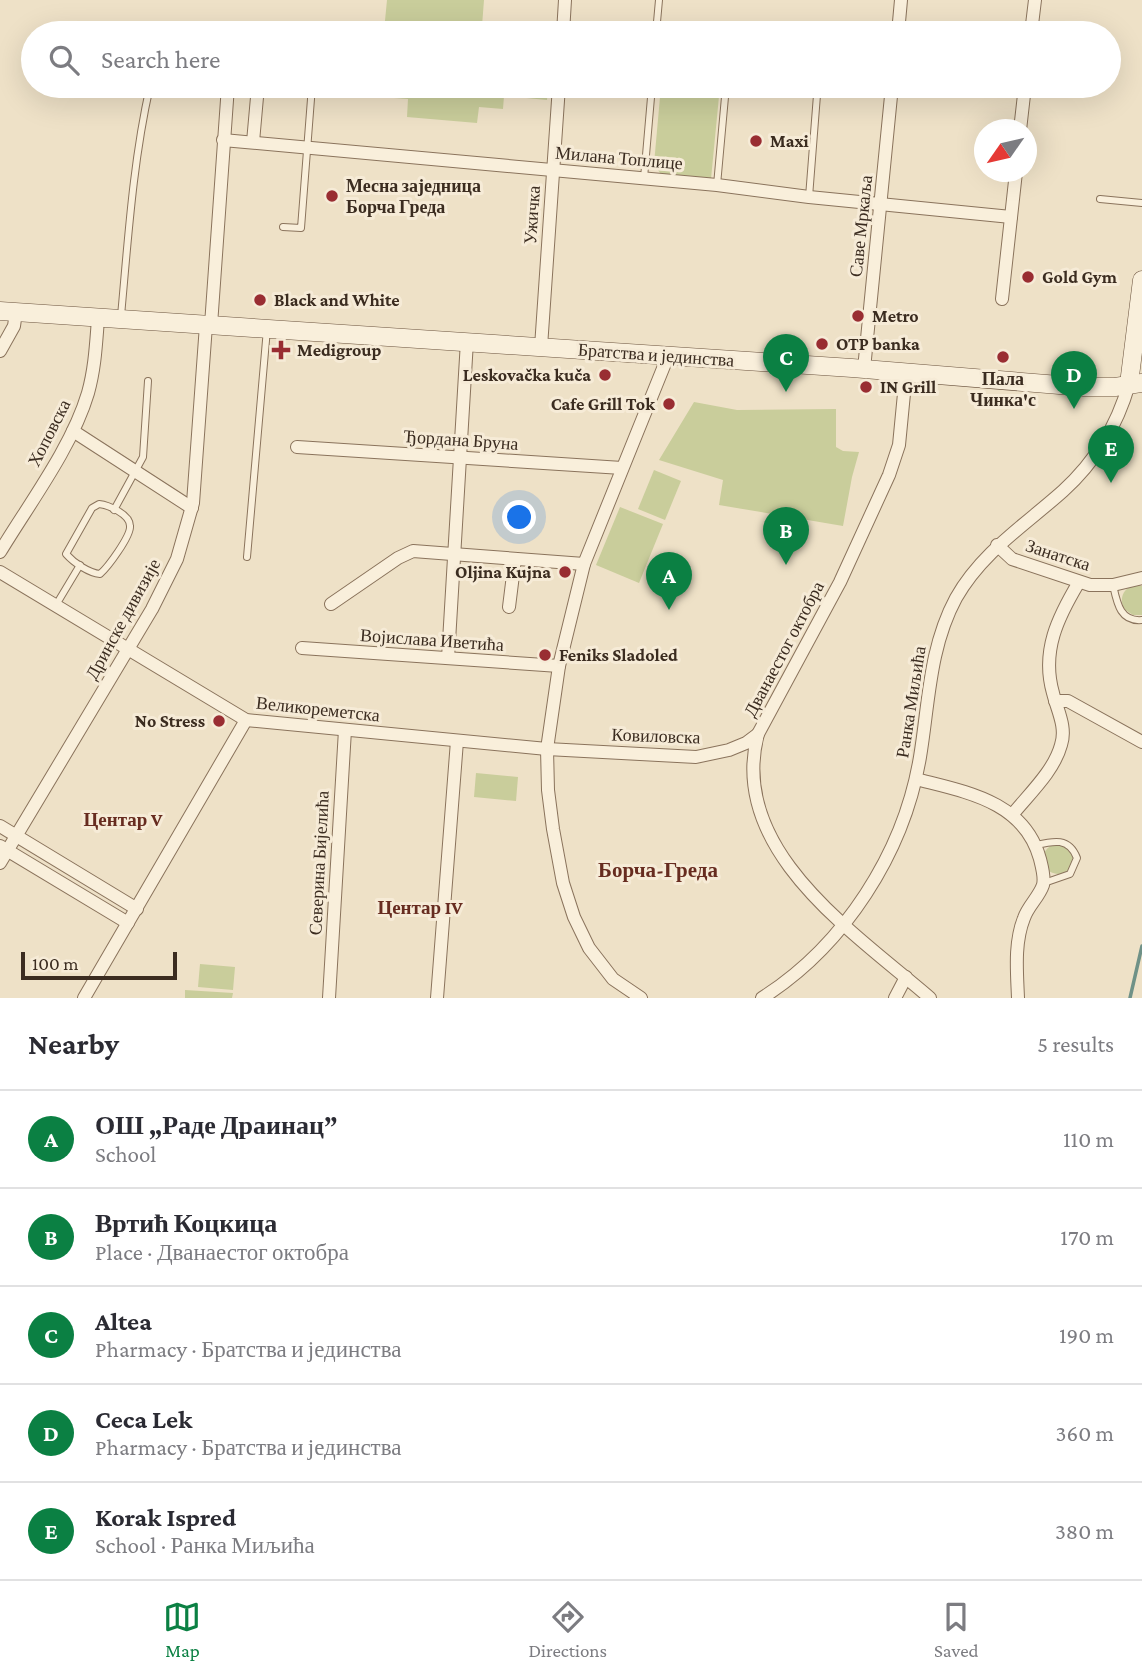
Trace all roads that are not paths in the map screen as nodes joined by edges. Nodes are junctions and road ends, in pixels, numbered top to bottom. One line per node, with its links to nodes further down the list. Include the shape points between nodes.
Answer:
1 (565, 0): 5 (street)
2 (659, 0): 6 (lane)
3 (901, 0): 7 (street)
4 (1035, 0): 8 (street)
5 (564, 21)
6 (657, 21)
7 (899, 21)
8 (1032, 21)
9 (147, 98): 37 (lane)
10 (227, 98): 20 (street)
11 (257, 98): 21 (street)
12 (311, 98): 22 (lane)
13 (558, 98): 23 (street, Ужичка)
14 (651, 98): 24 (lane)
15 (725, 98): 26 (lane)
16 (817, 98): 27 (lane)
17 (891, 98): 30 (street, Саве Мркаља)
18 (1024, 98): 19 (street)
19 (1021, 119)
20 (223, 140): 21 (street, Милана Топлице); 38 (street)
21 (253, 142): 22 (street, Милана Топлице)
22 (308, 146): 23 (street, Милана Топлице); 32 (lane, via 301,228)
23 (552, 170): 24 (street, Милана Топлице); 41 (street, Ужичка)
24 (644, 178): 26 (street, Милана Топлице)
25 (1015, 182): 31 (street)
26 (717, 185): 27 (street, Милана Топлице)
27 (809, 197): 30 (street, Милана Топлице)
28 (1100, 199): 29 (lane)
29 (1142, 203)
30 (881, 204): 31 (street, Милана Топлице); 44 (street, Саве Мркаља)
31 (1011, 217): 34 (street)
32 (284, 227)
33 (1142, 280): 47 (street)
34 (1002, 299)
35 (8, 311): 36 (street, Братства и јединства); 42 (street, via 14,326)
36 (97, 319): 37 (street, Братства и јединства); 48 (street, Хоповска, via 88,393)
37 (121, 320): 38 (street, Братства и јединства)
38 (209, 325): 39 (street, Братства и јединства); 53 (street, Дринске дивизије)
39 (268, 328): 40 (street, Братства и јединства); 58 (lane)
40 (467, 341): 41 (street, Братства и јединства); 50 (street)
41 (541, 347): 43 (street, Братства и јединства)
42 (0, 351)
43 (668, 356): 44 (street, Братства и јединства); 51 (street)
44 (864, 369): 45 (street, Братства и јединства)
45 (906, 373): 47 (street, Братства и јединства, via 1084,387); 77 (street, Дванаестог октобра, via 899,445 889,475 840,582)
46 (148, 381): 52 (lane, via 143,457)
47 (1136, 383): 55 (street, Ранка Миљића, via 1095,456 1064,490)
48 (73, 431): 52 (street); 56 (street, Хоповска)
49 (298, 447): 50 (street, Ђордана Бруна)
50 (460, 457): 51 (street, Ђордана Бруна); 57 (street)
51 (622, 468): 60 (street)
52 (136, 472): 53 (street); 54 (lane)
53 (192, 508): 71 (street, Дринске дивизије, via 168,580)
54 (114, 509): 61 (lane, via 99,504 92,508 66,554); 61 (lane, via 130,526 121,545 100,574)
55 (997, 545): 64 (street, Занатска, via 1012,559); 81 (street, Ранка Миљића, via 970,576 941,632)
56 (0, 552)
57 (454, 555): 59 (street); 66 (street, via 413,551); 72 (street)
58 (247, 557)
59 (514, 559): 60 (street); 68 (street)
60 (584, 564): 73 (street)
61 (80, 565): 67 (lane)
62 (0, 572): 67 (street, Великореметска)
63 (1142, 578): 65 (street, Занатска)
64 (1079, 582): 65 (street, Занатска); 74 (street, via 1052,635 1049,673)
65 (1112, 585): 69 (lane, via 1121,612 1133,621)
66 (331, 604)
67 (56, 605): 71 (street, Великореметска)
68 (509, 607)
69 (1142, 620)
70 (302, 648): 72 (street, Војислава Иветића)
71 (128, 649): 75 (street, Великореметска); 84 (street, Дринске дивизије)
72 (448, 658): 73 (street, Војислава Иветића)
73 (559, 666): 80 (street)
74 (1055, 701): 79 (street, via 1068,701); 82 (street, via 1063,729 1058,755)
75 (246, 720): 76 (street, Великореметска); 89 (street)
76 (345, 730): 78 (street, Великореметска); 95 (street, Северина Бијелића)
77 (758, 734): 80 (street, Ковиловска, via 729,750 696,757); 91 (street, Дванаестог октобра, via 753,783 766,824 803,885)
78 (457, 741): 80 (street, Великореметска); 96 (street)
79 (1142, 742)
80 (547, 749): 93 (street, via 553,829 574,917 589,948 613,979)
81 (916, 779): 82 (street, via 980,797); 91 (street, Ранка Миљића, via 892,848)
82 (1012, 815): 85 (street)
83 (0, 826): 84 (street)
84 (16, 836): 86 (street, Дринске дивизије); 89 (street)
85 (1036, 845): 88 (street); 88 (lane, via 1064,842 1077,858 1070,874)
86 (4, 848): 87 (street, Дринске дивизије); 90 (street)
87 (0, 863)
88 (1044, 883): 100 (street, via 1021,928)
89 (137, 909): 90 (street)
90 (128, 923): 94 (street)
91 (843, 924): 92 (street, Дванаестог октобра); 97 (street, Ранка Миљића)
92 (906, 977): 98 (street); 99 (street, Дванаестог октобра)
93 (636, 997)
94 (84, 998)
95 (329, 998)
96 (437, 998)
97 (762, 998)
98 (895, 998)
99 (930, 998)
100 (1018, 998)

